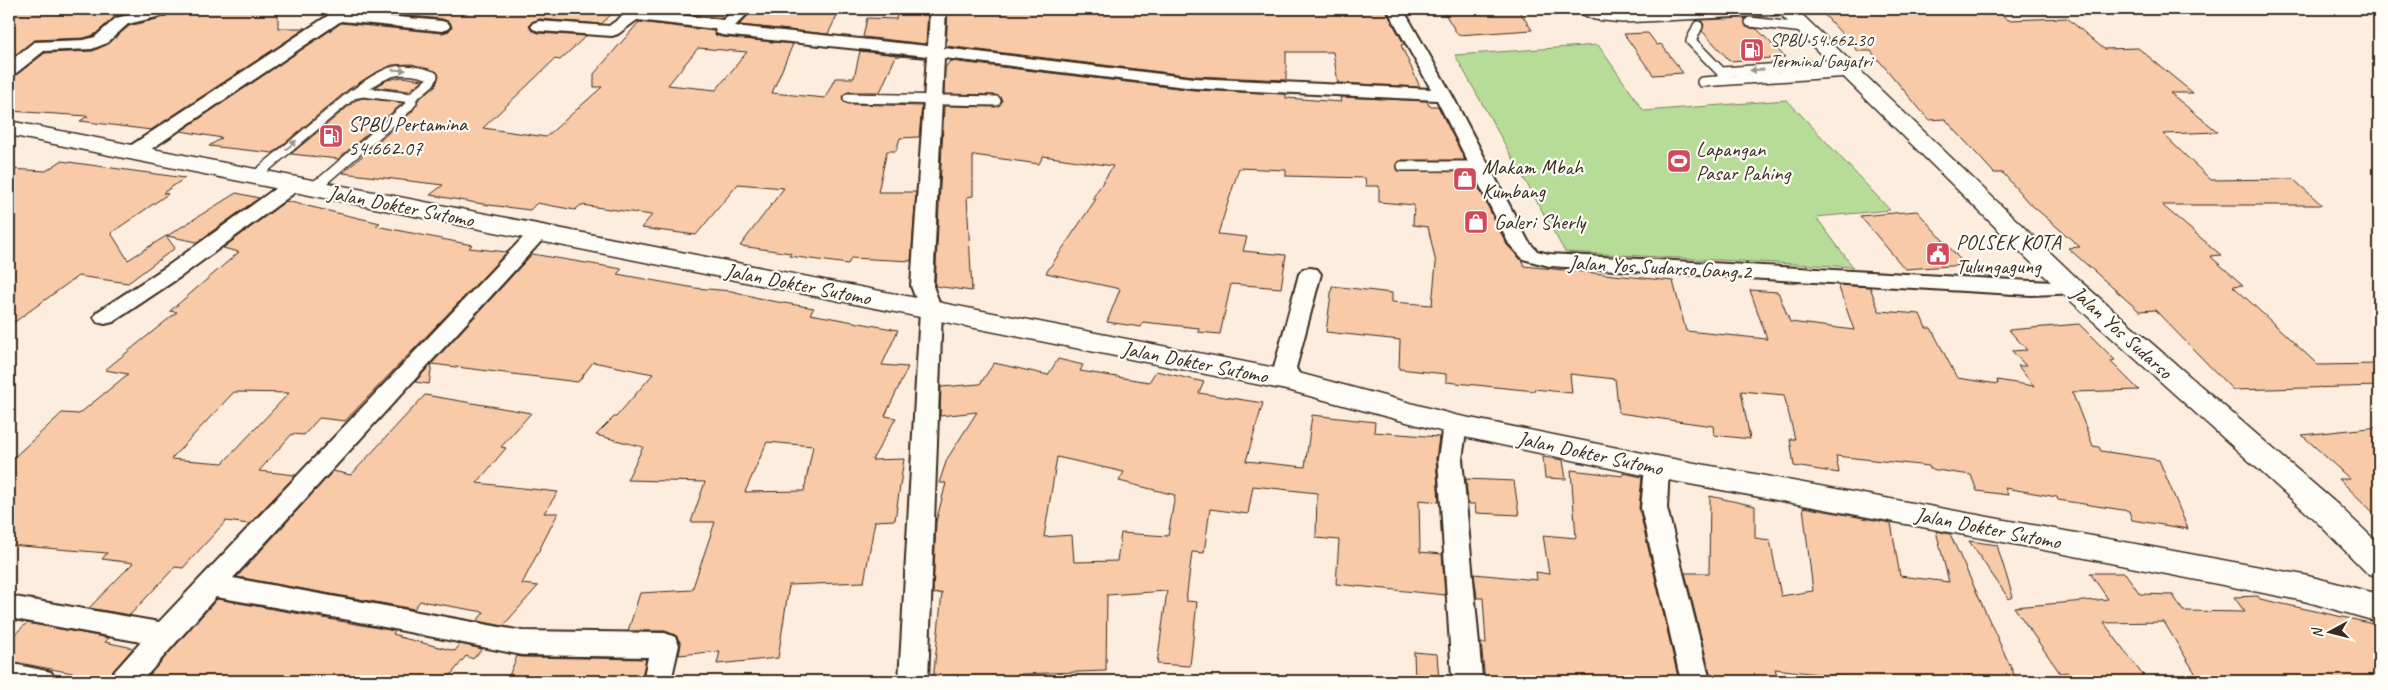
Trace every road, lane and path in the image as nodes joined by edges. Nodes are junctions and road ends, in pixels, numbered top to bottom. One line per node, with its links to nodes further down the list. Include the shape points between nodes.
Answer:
1 (162, 9): 16 (street, via 122,22 101,40 86,45 40,46)
2 (744, 9): 9 (street)
3 (938, 9): 14 (street)
4 (1395, 9): 21 (street, Jalan Yos Sudarso Gang 2)
5 (1582, 9): 6 (lane, via 1595,15 1622,18)
6 (1785, 9): 13 (main road, Jalan Yos Sudarso)
7 (342, 12): 10 (street); 27 (street)
8 (1750, 22): 13 (lane)
9 (727, 25): 11 (street, via 634,15 612,31); 14 (street, via 722,30)
10 (442, 26)
11 (539, 26)
12 (1698, 26): 17 (lane, via 1691,41)
13 (1804, 28): 15 (main road, Jalan Yos Sudarso)
14 (935, 52): 21 (street, via 1194,83); 24 (street)
15 (1845, 68): 17 (lane, one-way to 17); 18 (lane); 34 (main road, Jalan Yos Sudarso)
16 (9, 70)
17 (1722, 72): 18 (lane)
18 (1728, 80): 19 (lane)
19 (1702, 82)
20 (357, 92): 22 (lane); 22 (lane, one-way to 22, via 388,70 433,76); 30 (lane, one-way to 20, via 348,96)
21 (1442, 94): 29 (street, Jalan Yos Sudarso Gang 2)
22 (411, 98): 31 (lane, via 408,107)
23 (848, 98): 24 (lane)
24 (933, 100): 25 (lane); 35 (street, via 922,286)
25 (996, 101)
26 (9, 128): 27 (main road, Jalan Dokter Sutomo)
27 (131, 154): 30 (main road, Jalan Dokter Sutomo)
28 (1402, 166): 29 (lane)
29 (1479, 166): 34 (street, Jalan Yos Sudarso Gang 2, via 1520,244 1530,255 1549,260 2022,288)
30 (254, 177): 31 (main road, Jalan Dokter Sutomo)
31 (305, 186): 32 (main road, Jalan Dokter Sutomo); 36 (street)
32 (538, 233): 35 (main road, Jalan Dokter Sutomo); 41 (street)
33 (1310, 274): 37 (street, via 1285,368)
34 (2072, 288): 40 (main road, Jalan Yos Sudarso)
35 (931, 310): 37 (main road, Jalan Dokter Sutomo); 50 (street)
36 (105, 317)
37 (1291, 382): 38 (main road, Jalan Dokter Sutomo)
38 (1455, 425): 39 (main road, Jalan Dokter Sutomo); 46 (street, via 1450,459)
39 (1657, 467): 43 (main road, Jalan Dokter Sutomo, via 2304,588); 51 (street, via 1654,508)
40 (2379, 564)
41 (210, 585): 44 (street); 49 (street, via 522,643 665,645)
42 (9, 606): 44 (street)
43 (2379, 608)
44 (166, 635): 48 (street)
45 (9, 675): 47 (street)
46 (1467, 677)
47 (42, 681)
48 (124, 681)
49 (658, 681)
50 (914, 681)
51 (1696, 681)

